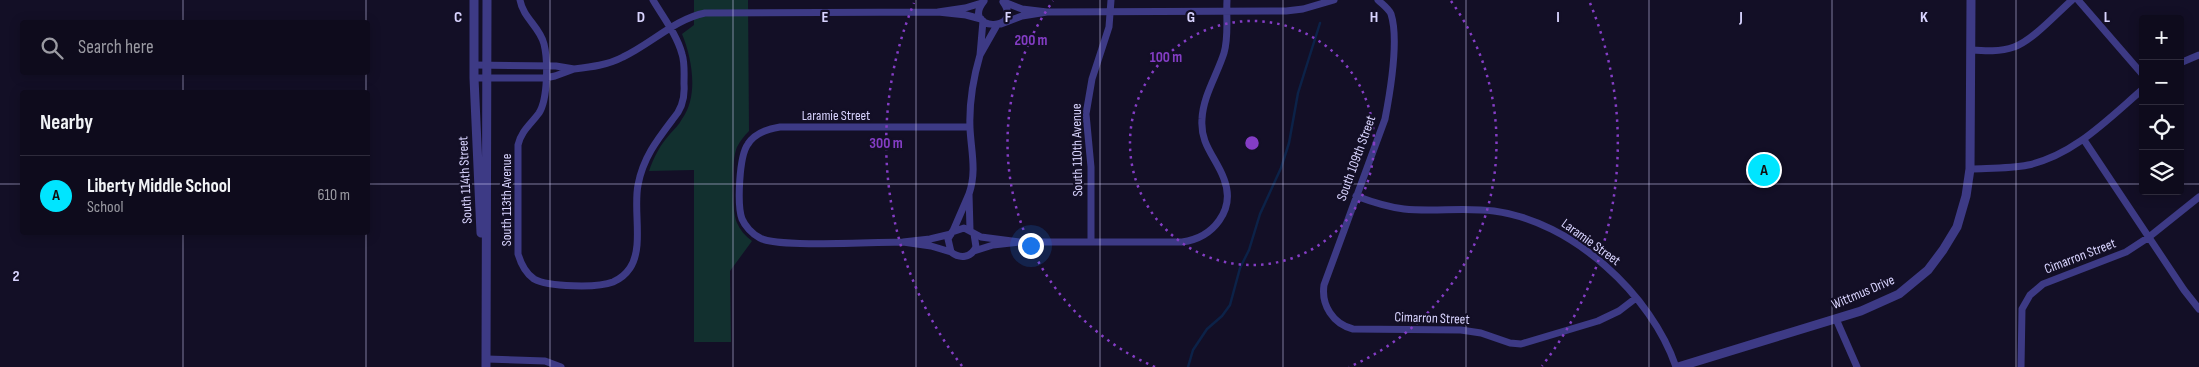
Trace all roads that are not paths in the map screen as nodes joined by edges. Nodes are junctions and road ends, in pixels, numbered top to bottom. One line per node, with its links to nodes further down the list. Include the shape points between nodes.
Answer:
1 (474, 0): 25 (street, South 114th Street)
2 (487, 0): 26 (street, South 114th Street)
3 (520, 0): 27 (street, South 113th Avenue, via 525,14 542,36)
4 (653, 0): 20 (street)
5 (1111, 0): 17 (street, South 110th Avenue)
6 (1227, 0): 14 (street)
7 (1334, 0): 14 (street, via 1303,10)
8 (1378, 0): 38 (street, South 109th Street, via 1391,12 1394,29 1389,98 1385,119)
9 (1971, 0): 21 (street, Wittmus Drive)
10 (2072, 0): 21 (street, via 2014,47 1996,51)
11 (2078, 0): 29 (street)
12 (984, 1): 15 (street); 18 (street, via 979,11)
13 (1002, 1): 16 (street, via 1022,9); 19 (street, via 1008,12 1006,19)
14 (1226, 11): 17 (street); 45 (street, via 1224,53 1205,102 1202,121 1207,147 1225,184 1227,197 1222,217 1205,236 1191,241)
15 (938, 12): 18 (street); 20 (street, via 715,12 692,16)
16 (1047, 12): 17 (street); 19 (street)
17 (1111, 12): 45 (street, South 110th Avenue, via 1092,79 1086,114 1091,167)
18 (982, 20): 19 (street, via 990,25); 22 (street)
19 (999, 24): 22 (street)
20 (670, 29): 28 (street, via 623,58); 32 (street, South 113th Avenue, via 684,58 684,97 677,114 650,149 641,173 637,196 636,254 620,279 605,284 554,284 534,279 522,265 517,248 518,145 522,134 542,108)
21 (1971, 50): 36 (street, Wittmus Drive)
22 (980, 55): 34 (street, via 972,91)
23 (2199, 55): 24 (street)
24 (2184, 61)
25 (474, 65): 26 (street); 30 (street, South 114th Street)
26 (487, 65): 27 (street); 31 (street, South 114th Street)
27 (545, 66): 28 (street); 32 (street, South 113th Avenue)
28 (574, 69): 32 (street)
29 (2139, 70)
30 (474, 78): 31 (street); 52 (street, South 114th Street)
31 (487, 78): 32 (street); 52 (street, South 114th Street)
32 (545, 78)
33 (2139, 92): 35 (street)
34 (970, 127): 37 (street, via 974,170); 43 (street, Laramie Street, via 771,128 758,134 746,146 741,162 742,218 753,234 766,241 780,243)
35 (2084, 140): 36 (street, via 2057,155 2027,165); 42 (street)
36 (1970, 169): 50 (street, Wittmus Drive, via 1957,227 1928,270 1899,294)
37 (969, 194): 40 (street); 41 (street)
38 (1356, 196): 48 (street, Laramie Street, via 1405,209 1489,210 1534,221 1559,233 1600,262); 51 (street, South 109th Street, via 1323,288 1326,305)
39 (2199, 197): 42 (street, Cimarron Street)
40 (972, 232): 41 (street, via 964,228); 44 (street, via 989,239); 46 (street, via 977,242)
41 (952, 233): 43 (street); 47 (street, via 948,244)
42 (2149, 237): 49 (street); 56 (street, Cimarron Street, via 2126,252 2043,284 2030,295 2022,309)
43 (903, 242): 47 (street)
44 (1019, 242): 45 (street); 46 (street)
45 (1091, 242)
46 (974, 251): 47 (street, via 963,257)
47 (951, 252)
48 (1636, 298): 51 (street, Cimarron Street, via 1598,321 1521,344 1510,344 1467,330 1359,329 1346,327); 54 (street, Laramie Street)
49 (2199, 309)
50 (1836, 319): 54 (street, Wittmus Drive); 55 (street)
51 (1337, 321)
52 (487, 363): 53 (street, via 545,362)
53 (562, 367)
54 (1680, 367)
55 (1857, 367)
56 (2021, 367)

